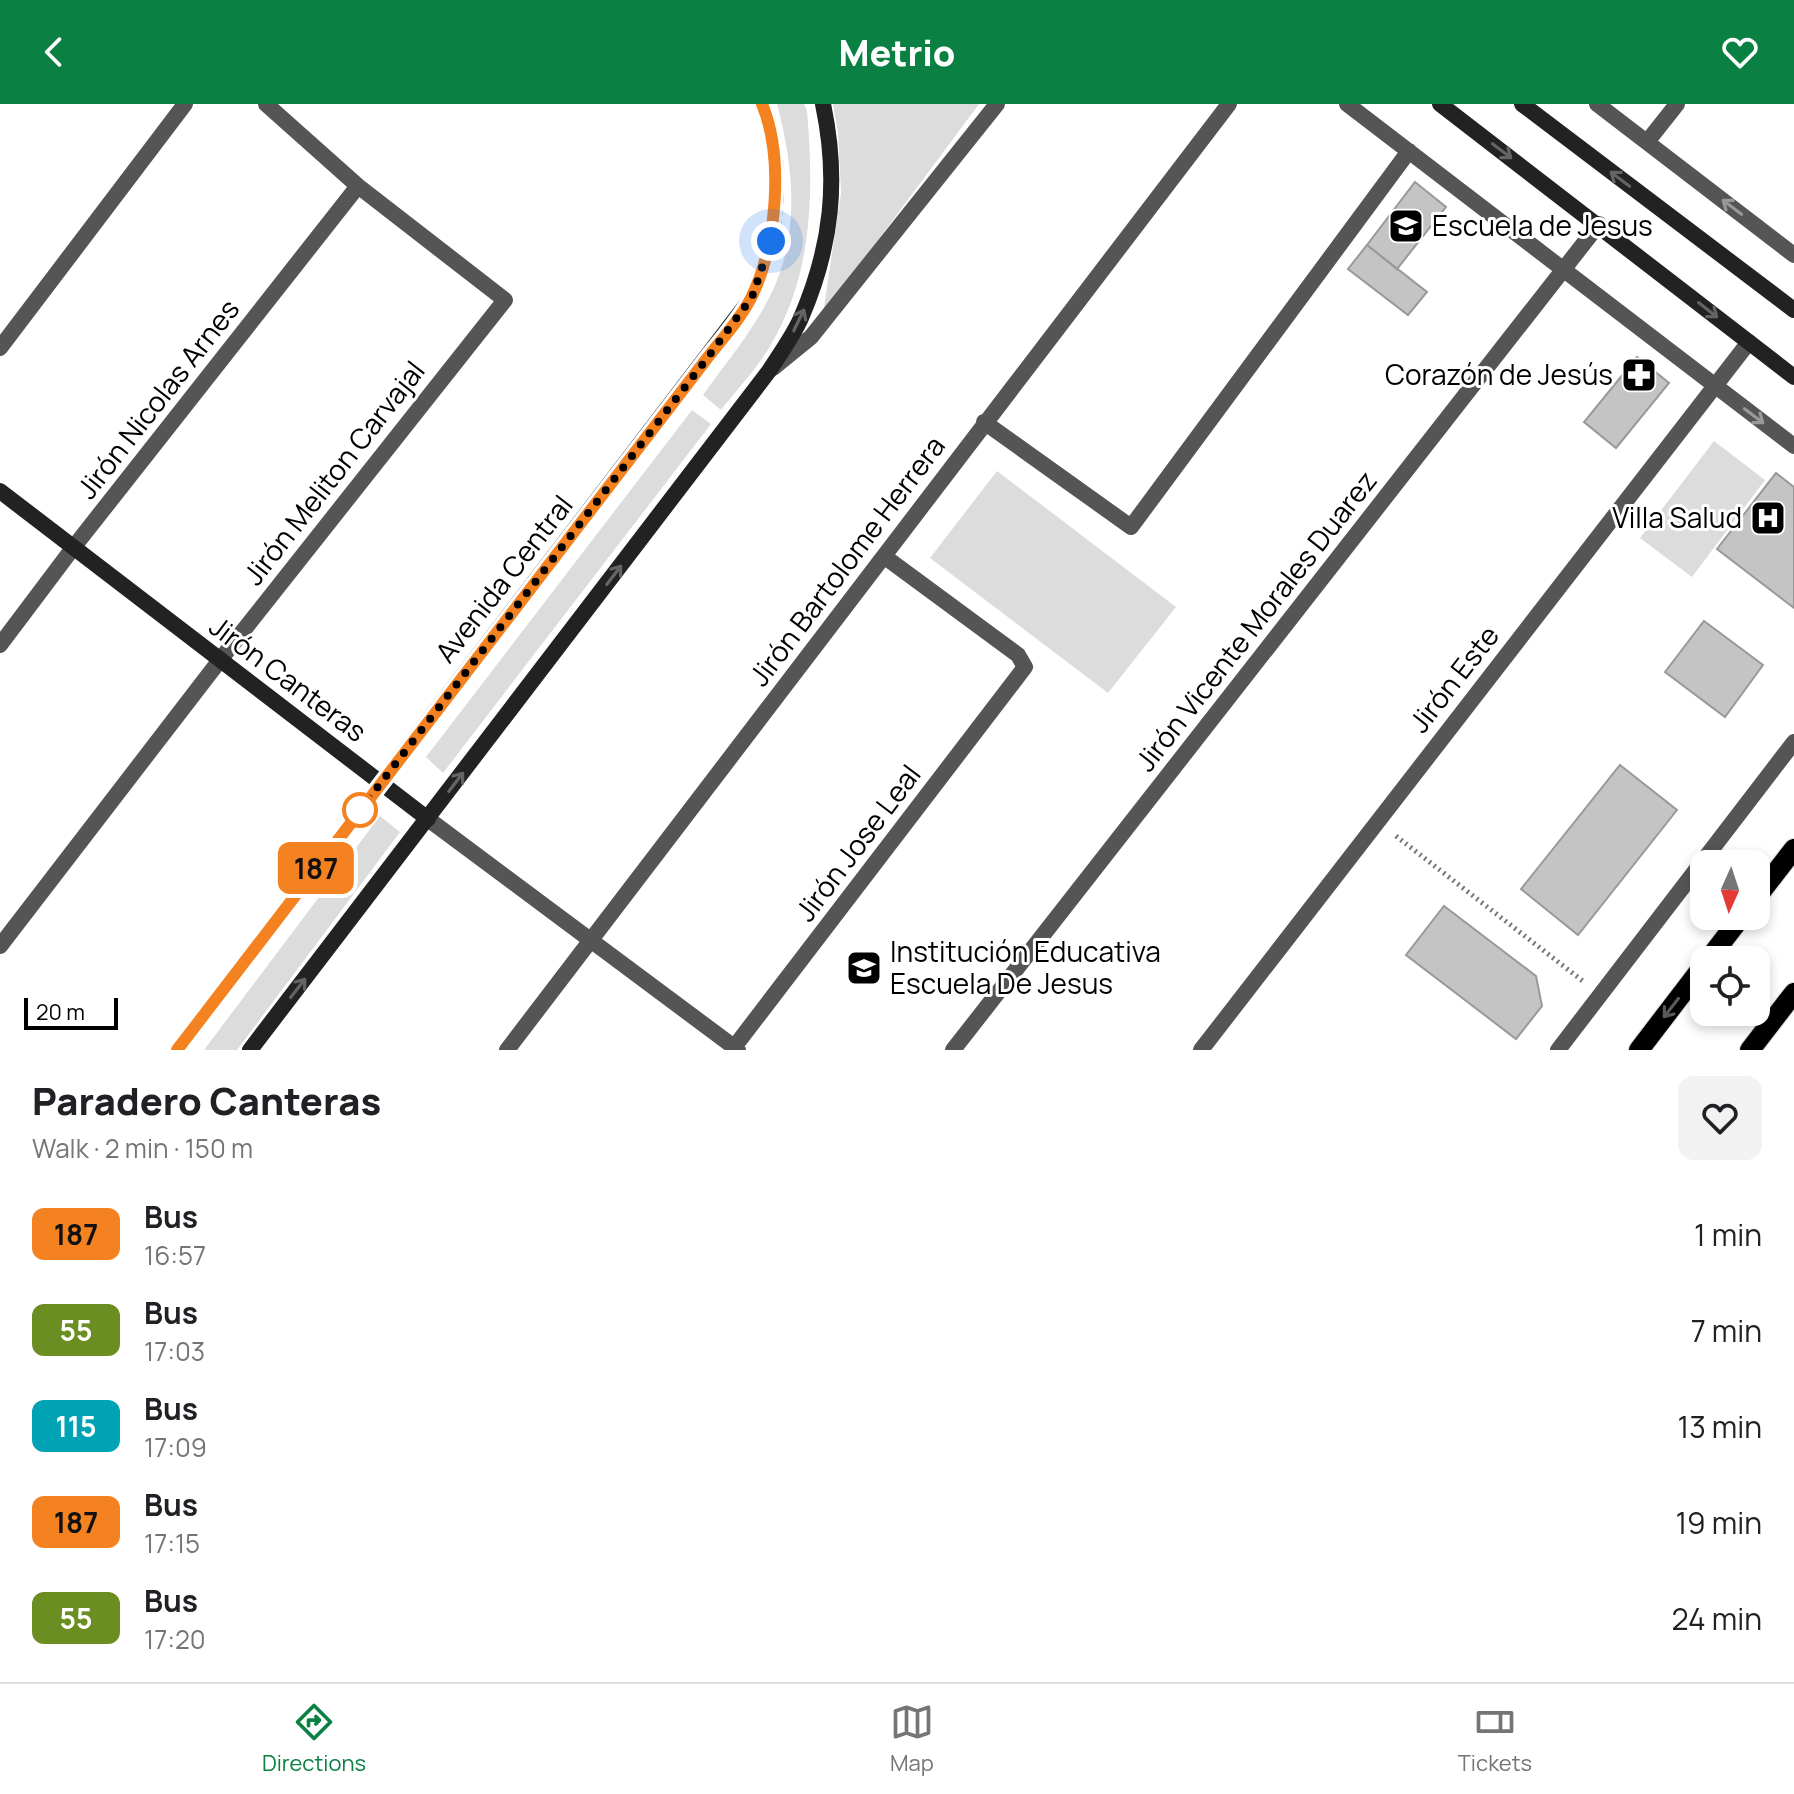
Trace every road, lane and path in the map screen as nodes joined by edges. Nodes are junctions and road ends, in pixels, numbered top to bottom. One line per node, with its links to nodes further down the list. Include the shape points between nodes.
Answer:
1 (185, 104): 20 (street)
2 (266, 104): 14 (street)
3 (762, 104): 32 (main road, Avenida Central, via 776,177 771,241 752,297)
4 (823, 104): 21 (main road, one-way to 4, via 800,320 821,265 833,206)
5 (997, 104): 21 (street, via 811,337)
6 (1229, 104): 24 (street, Jirón Bartolome Herrera)
7 (1347, 104): 13 (street)
8 (1440, 104): 15 (main road, one-way to 15)
9 (1522, 104): 18 (main road, one-way to 9)
10 (1597, 104): 12 (street)
11 (1677, 104): 12 (street)
12 (1647, 142): 16 (street, one-way to 12)
13 (1409, 151): 17 (street); 24 (street, via 1131,527)
14 (358, 186): 27 (street, Jirón Nicolas Arnes); 30 (street, Jirón Meliton Carvajal, via 505,300)
15 (1599, 224): 17 (street, Jirón Vicente Morales Duarez); 19 (main road, one-way to 19)
16 (1794, 255)
17 (1563, 267): 23 (street); 48 (street, Jirón Vicente Morales Duarez)
18 (1794, 310)
19 (1749, 342): 22 (main road); 23 (street, Jirón Este)
20 (0, 348)
21 (769, 371): 33 (main road, one-way to 21)
22 (1794, 377)
23 (1714, 386): 25 (street, one-way to 25); 34 (street, Jirón Este)
24 (984, 422): 28 (street, Jirón Bartolome Herrera)
25 (1794, 446)
26 (0, 491): 27 (main road, Jirón Canteras)
27 (73, 548): 29 (street, Jirón Nicolas Arnes); 30 (main road, Jirón Canteras)
28 (885, 557): 38 (street, Jirón Bartolome Herrera); 44 (street, Jirón Jose Leal, via 1018,655 1025,667)
29 (0, 645)
30 (220, 660): 32 (main road, Jirón Canteras); 39 (street, Jirón Meliton Carvajal)
31 (1794, 742): 43 (street)
32 (381, 783): 33 (main road, Jirón Canteras); 45 (main road, Avenida Central)
33 (428, 819): 38 (street, Jirón Canteras); 46 (main road, one-way to 33)
34 (1376, 821): 43 (path); 49 (street, Jirón Este)
35 (1794, 849): 36 (main road)
36 (1770, 880)
37 (1731, 930): 40 (main road)
38 (590, 940): 44 (street, Jirón Canteras); 47 (street, Jirón Bartolome Herrera)
39 (0, 946)
40 (1719, 946)
41 (1690, 983): 51 (main road, one-way to 51)
42 (1794, 993): 52 (main road)
43 (1600, 994): 50 (street)
44 (735, 1049)
45 (177, 1050)
46 (250, 1050)
47 (507, 1050)
48 (953, 1050)
49 (1201, 1050)
50 (1558, 1050)
51 (1639, 1050)
52 (1750, 1050)

